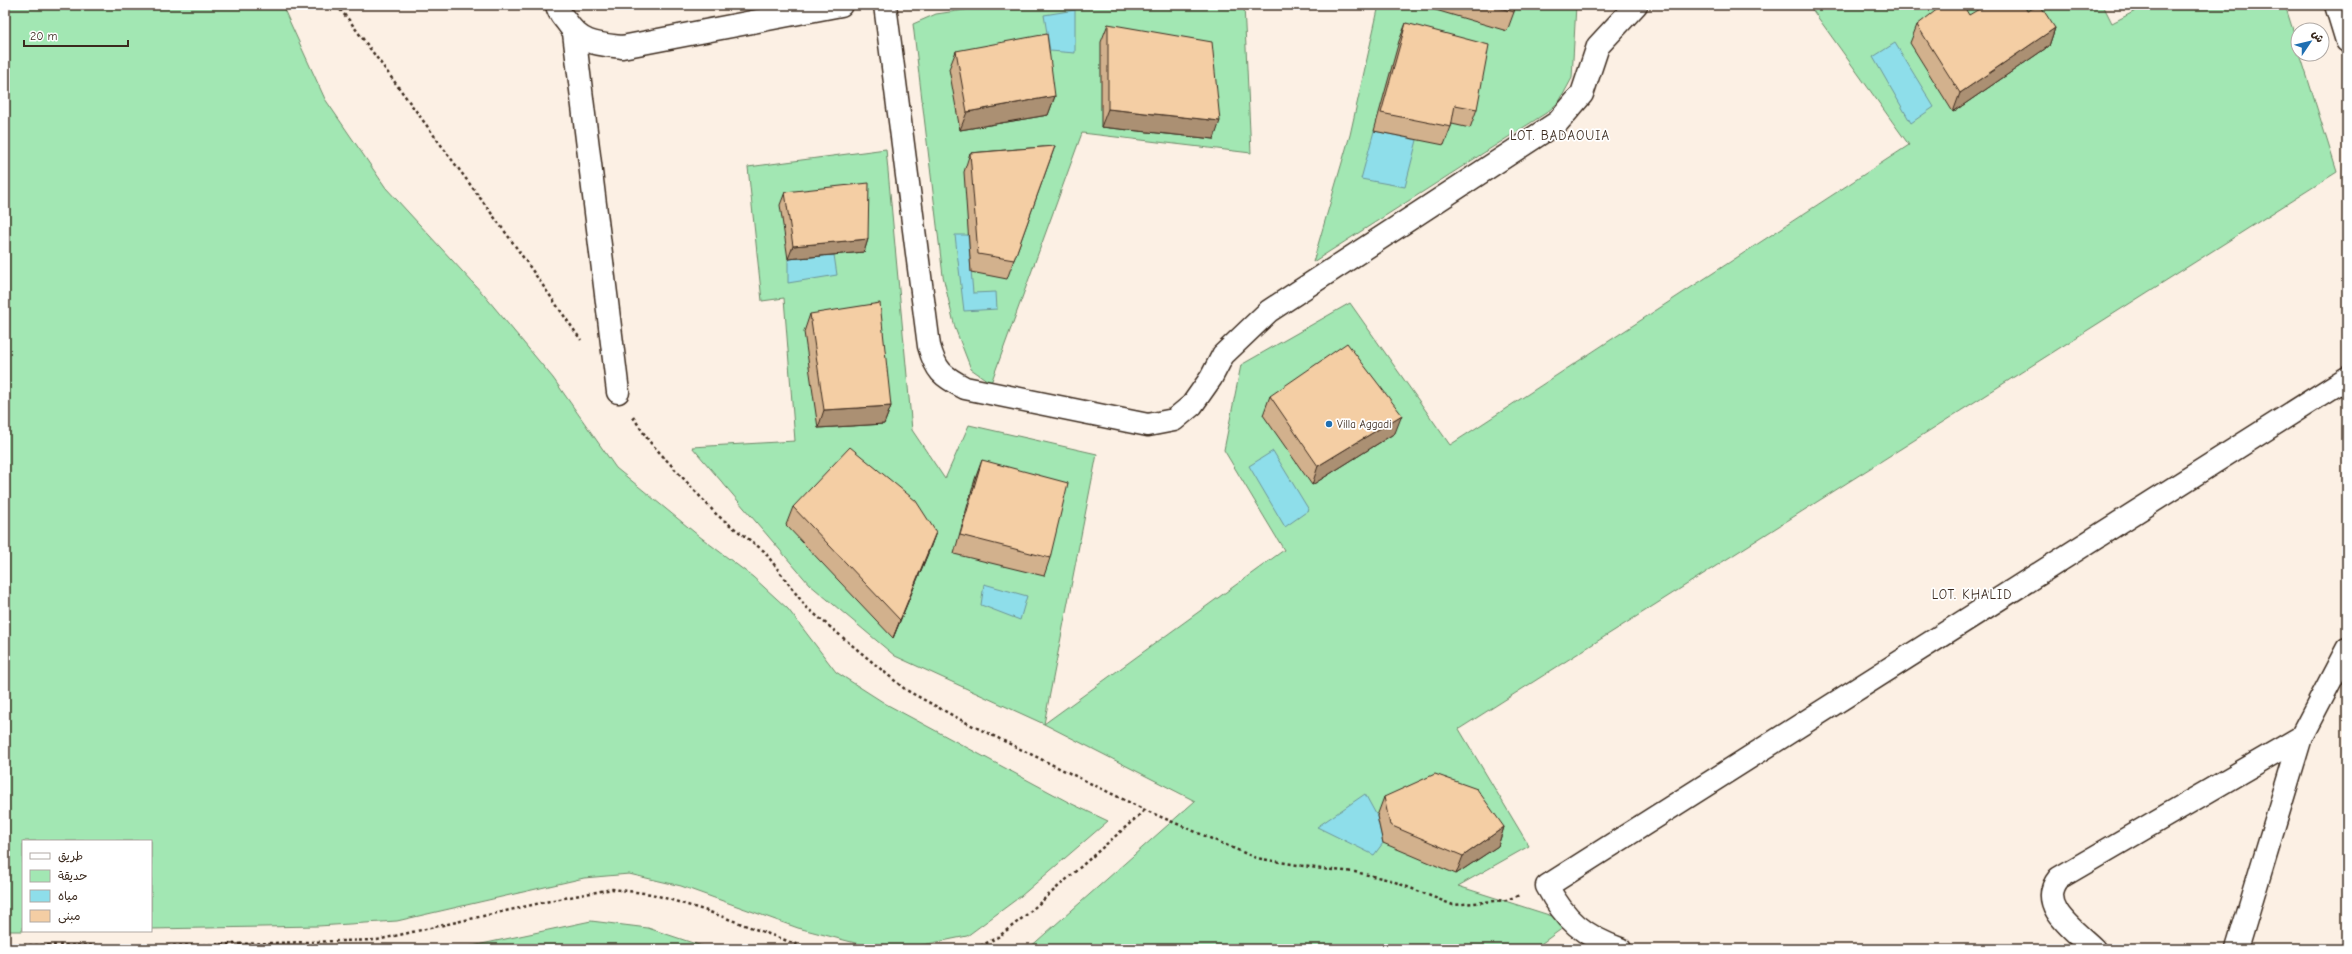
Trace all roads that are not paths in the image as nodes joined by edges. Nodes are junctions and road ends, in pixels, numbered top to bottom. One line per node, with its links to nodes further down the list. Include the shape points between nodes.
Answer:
1 (557, 5): 6 (street, via 558,11)
2 (841, 5): 6 (street, via 622,48 592,44)
3 (885, 5): 4 (street, via 928,338 934,364 945,377 965,388 1148,425 1174,420 1192,405 1223,355 1270,311 1558,122 1582,94 1598,46)
4 (1636, 5)
5 (2336, 5): 7 (street)
6 (574, 33): 9 (street)
7 (2347, 41)
8 (2347, 378): 12 (street, via 1547,886 1557,905 1571,922 1596,940)
9 (618, 392)
10 (2347, 649): 11 (street)
11 (2301, 737): 13 (street, via 2059,878 2053,885 2051,894 2056,912); 14 (street)
12 (1620, 949)
13 (2094, 949)
14 (2237, 949)

